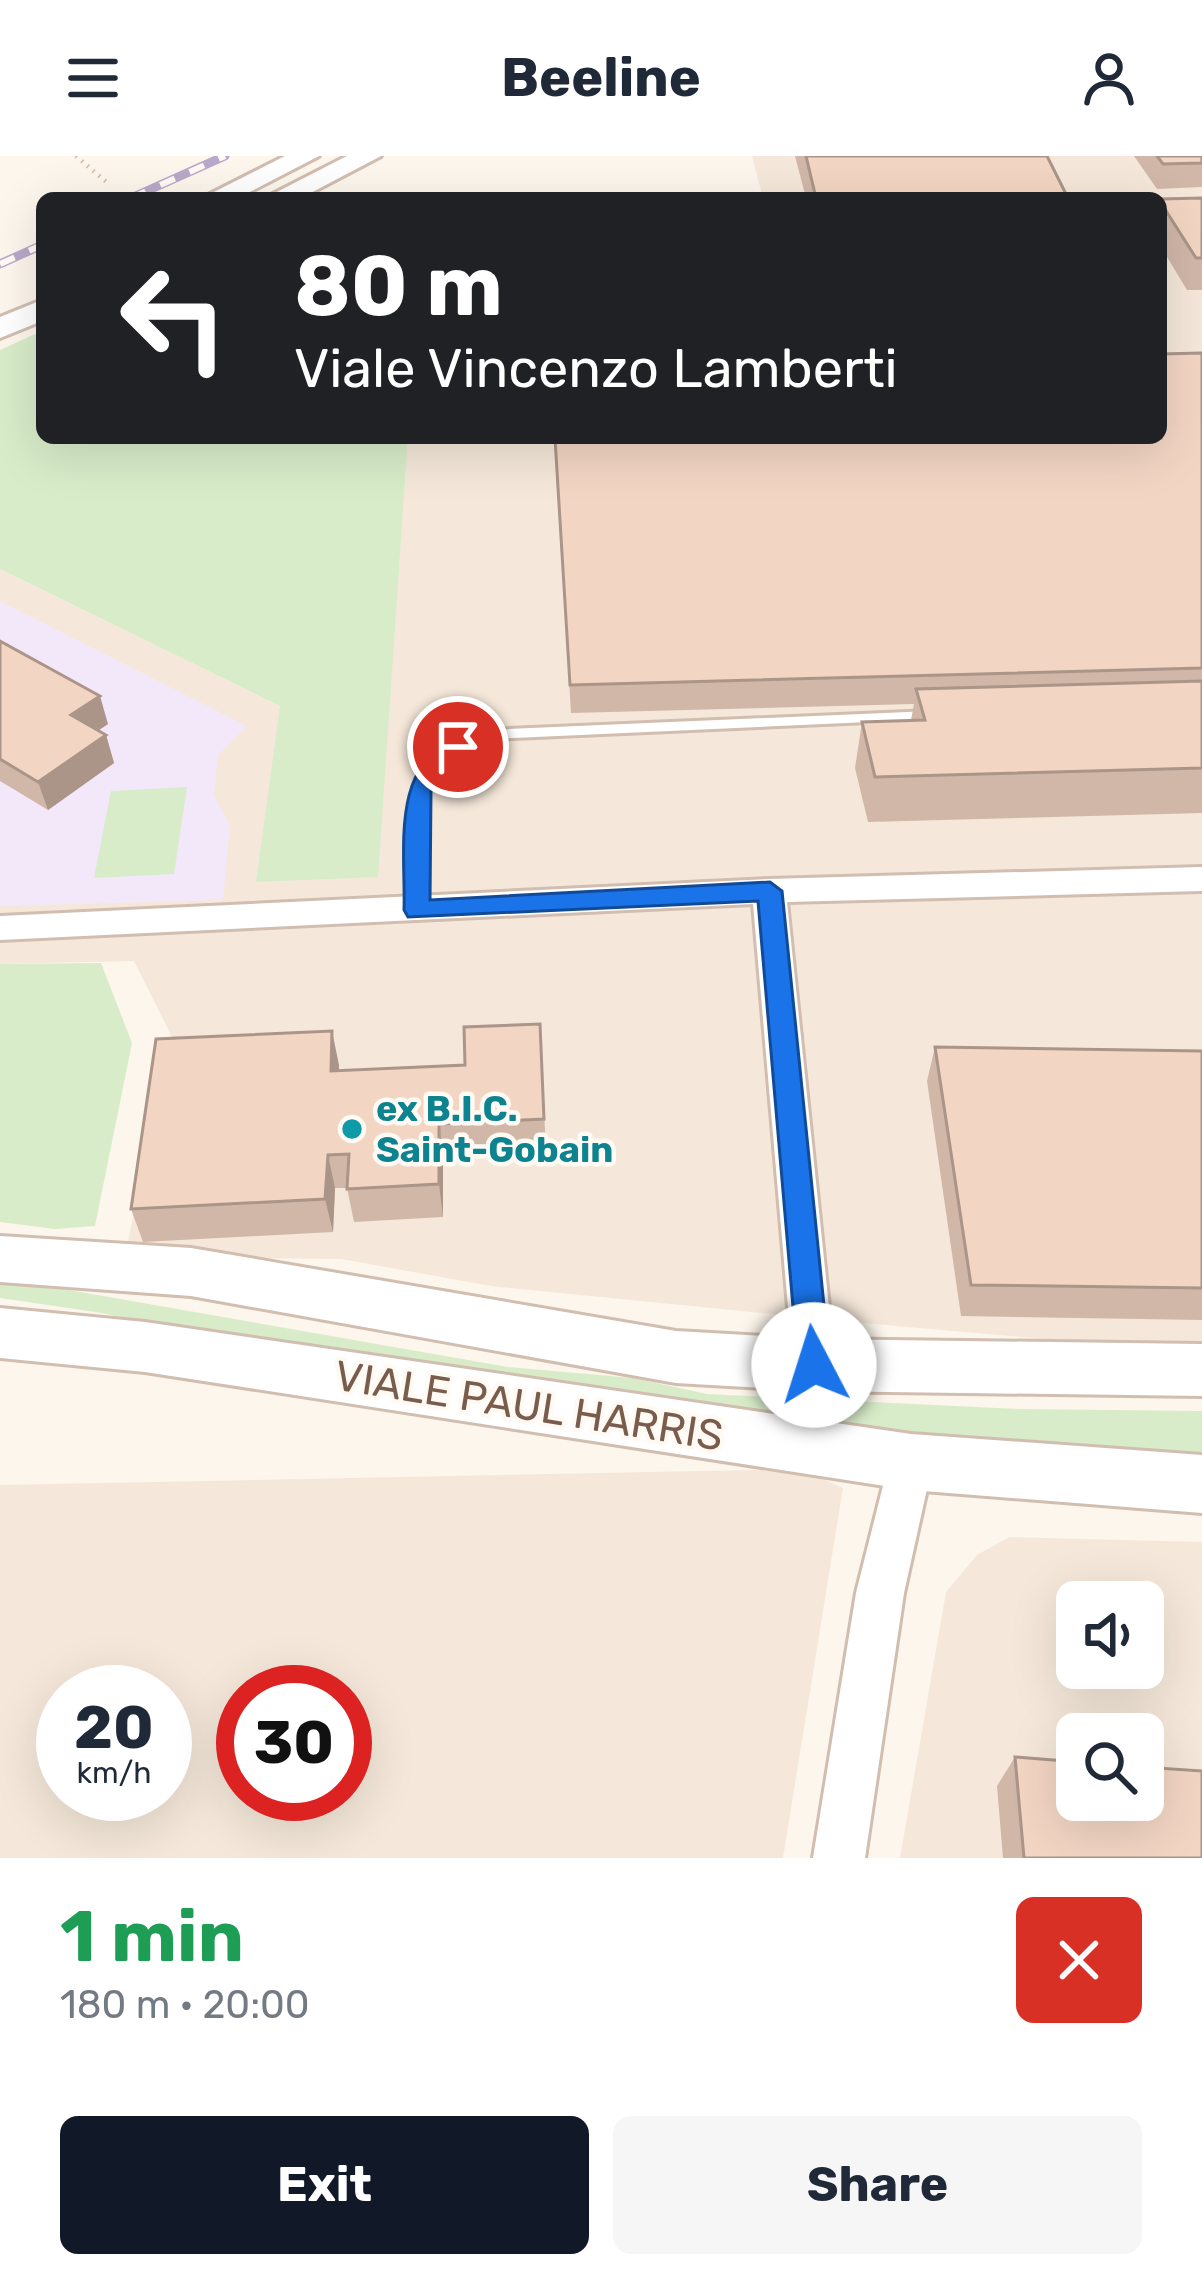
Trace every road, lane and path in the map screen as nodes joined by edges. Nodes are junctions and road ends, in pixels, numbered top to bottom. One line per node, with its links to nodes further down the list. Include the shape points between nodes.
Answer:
1 (76, 156): 4 (path)
2 (306, 156): 5 (street)
3 (368, 156): 6 (street)
4 (110, 185)
5 (229, 192)
6 (291, 192)
7 (36, 280): 8 (street)
8 (0, 295)
9 (36, 312): 10 (street)
10 (0, 328)
11 (940, 716): 14 (lane, via 489,734 431,768 419,790)
12 (1202, 879): 13 (street)
13 (770, 891): 14 (street); 18 (street)
14 (417, 910): 15 (street)
15 (0, 928)
16 (0, 1258): 18 (street, VIALE PAUL HARRIS, via 191,1273 676,1357)
17 (0, 1333): 20 (street, VIALE PAUL HARRIS)
18 (814, 1365): 19 (street, VIALE PAUL HARRIS)
19 (1202, 1370)
20 (910, 1462): 21 (street, VIALE PAUL HARRIS); 22 (street, via 880,1593)
21 (1202, 1484)
22 (839, 1858)

